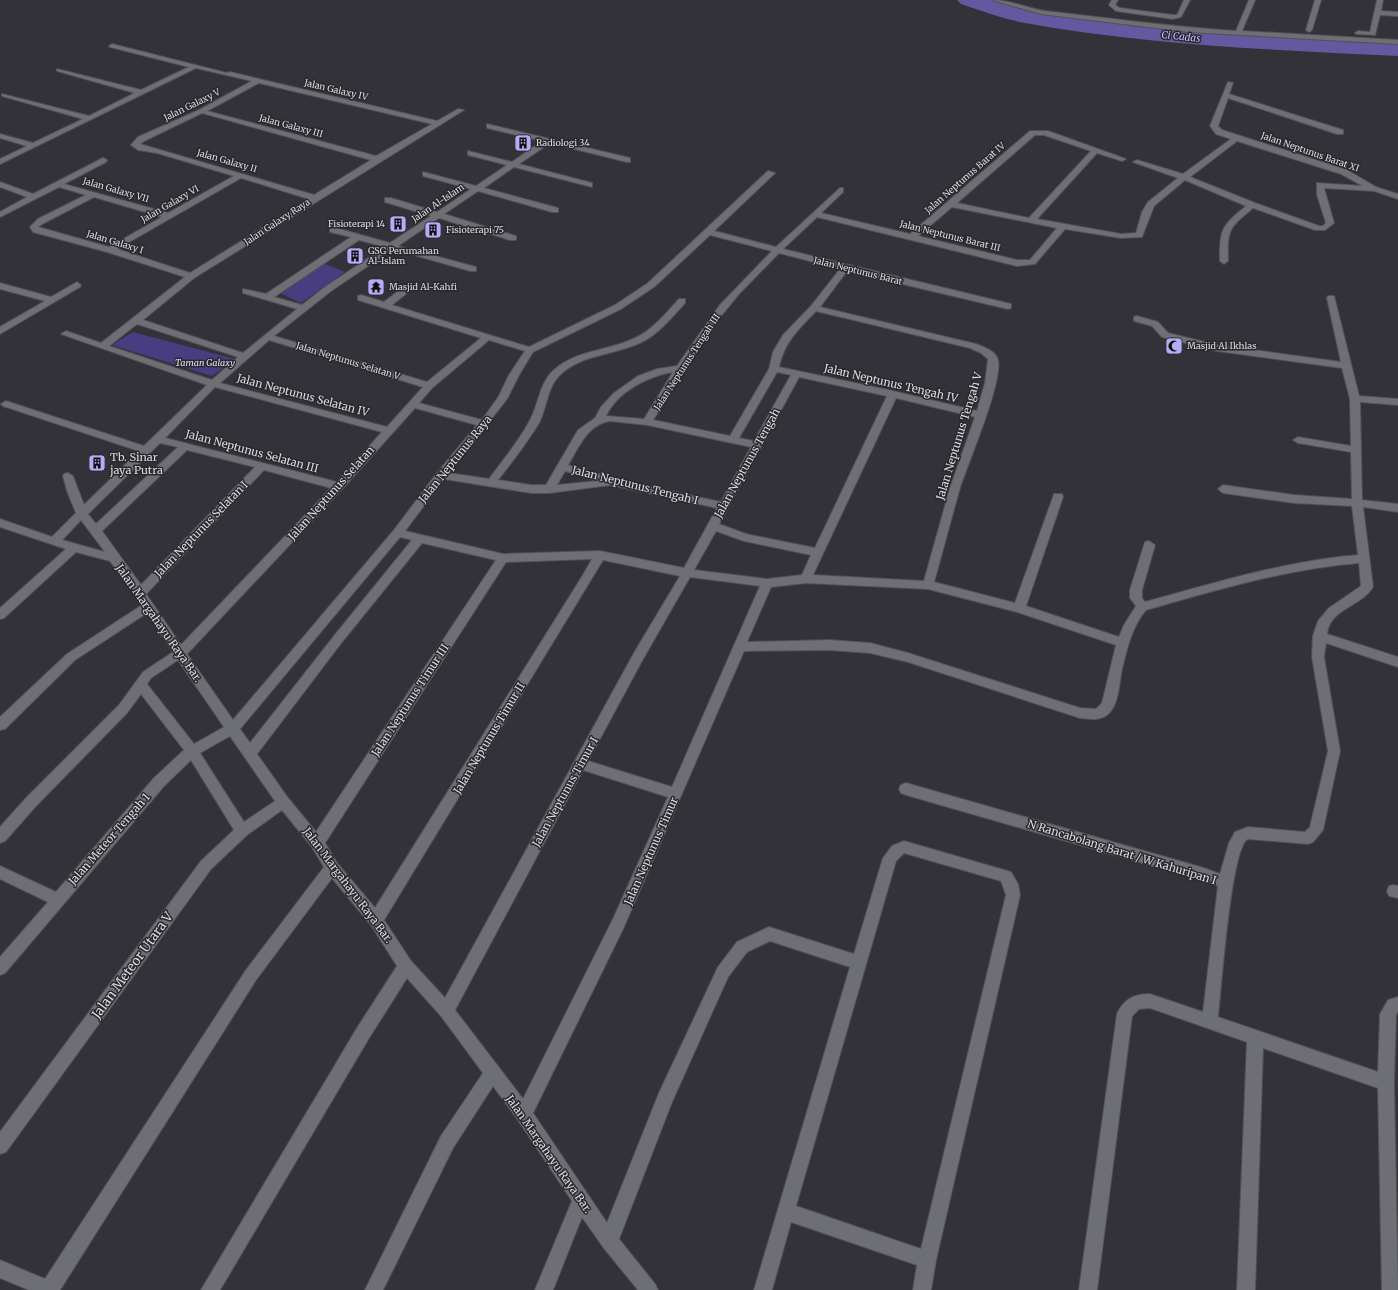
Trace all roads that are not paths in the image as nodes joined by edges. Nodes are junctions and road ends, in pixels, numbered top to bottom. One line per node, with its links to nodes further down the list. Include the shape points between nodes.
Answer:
1 (995, 0): 11 (street, via 1041,12 1188,30)
2 (1115, 0): 3 (street, via 1112,5 1118,10 1173,17 1179,16)
3 (1187, 0)
4 (1252, 0): 9 (street)
5 (1318, 0): 10 (street)
6 (1380, 0): 7 (street)
7 (1377, 13): 8 (street); 10 (street, via 1372,34)
8 (1398, 14)
9 (1241, 26): 10 (street); 11 (street)
10 (1309, 30)
11 (1238, 33): 12 (street)
12 (1398, 42)
13 (112, 46): 14 (street, Jalan Galaxy IV)
14 (196, 66): 16 (street, Jalan Galaxy IV); 18 (street)
15 (59, 70): 18 (street)
16 (257, 81): 22 (street, Jalan Galaxy V); 24 (street, Jalan Galaxy IV)
17 (1230, 83): 19 (street)
18 (142, 93): 23 (street)
19 (1226, 94): 26 (street); 28 (street, Jalan Neptunus Barat XI, via 1214,124 1216,129)
20 (4, 95): 23 (street)
21 (460, 110): 24 (street, Jalan Galaxy Raya)
22 (201, 111): 30 (street, Jalan Galaxy V, via 141,139); 34 (street, Jalan Galaxy III)
23 (89, 118): 31 (street)
24 (438, 123): 34 (street, Jalan Galaxy Raya)
25 (490, 126): 29 (street)
26 (1340, 132)
27 (0, 136): 31 (street)
28 (1236, 138): 44 (street); 49 (street, Jalan Neptunus Barat XI, via 1344,172)
29 (549, 140): 37 (street); 40 (street, Jalan Al-Islam)
30 (135, 145): 43 (street, Jalan Galaxy II)
31 (32, 146): 38 (street)
32 (1096, 150): 35 (street); 56 (street, Jalan Neptunus Barat IV, via 1045,133 1031,134); 64 (street)
33 (471, 153): 40 (street)
34 (377, 158): 54 (street, Jalan Galaxy Raya)
35 (1122, 159)
36 (104, 160): 46 (street)
37 (627, 160)
38 (0, 162)
39 (1137, 162): 44 (street)
40 (512, 165): 47 (street); 48 (street, Jalan Al-Islam)
41 (771, 173): 67 (street)
42 (426, 174): 48 (street)
43 (241, 175): 54 (street, Jalan Galaxy II); 61 (street, Jalan Galaxy VI)
44 (1184, 177): 57 (street); 65 (street, via 1152,204 1143,220 1139,235 1121,236)
45 (0, 184): 52 (street)
46 (57, 184): 51 (street, Jalan Galaxy VII); 52 (street)
47 (589, 185)
48 (478, 188): 58 (street); 62 (street, Jalan Al-Islam)
49 (1375, 189): 53 (street); 57 (street, via 1320,185 1330,223 1325,228 1308,225)
50 (840, 190): 59 (street, Jalan Neptunus Tengah III)
51 (94, 194): 61 (street, Jalan Galaxy VII); 72 (street, Jalan Galaxy I, via 34,227 36,230)
52 (33, 197): 60 (street)
53 (1398, 197)
54 (315, 198): 77 (street, Jalan Galaxy Raya)
55 (388, 200): 62 (street)
56 (951, 204): 64 (street); 69 (street, Jalan Neptunus Barat IV)
57 (1252, 205): 74 (street, via 1225,230)
58 (555, 210)
59 (816, 214): 69 (street, Jalan Neptunus Barat III); 73 (street, Jalan Neptunus Tengah III)
60 (0, 216): 63 (street)
61 (168, 216): 72 (street, Jalan Galaxy VI)
62 (436, 216): 70 (street); 71 (street, Jalan Al-Islam)
63 (10, 220)
64 (1032, 220): 65 (street)
65 (1063, 226): 69 (street, Jalan Neptunus Barat III, via 1032,262 1027,264)
66 (333, 230): 68 (street)
67 (709, 232): 73 (street, Jalan Neptunus Barat); 98 (street, via 634,298)
68 (357, 237): 71 (street); 82 (street)
69 (912, 237)
70 (513, 238)
71 (392, 246): 76 (street); 89 (street, Jalan Al-Islam)
72 (110, 250): 77 (street, Jalan Galaxy I)
73 (777, 250): 75 (street, Jalan Neptunus Barat); 101 (street, Jalan Neptunus Tengah III, via 722,308)
74 (1224, 261)
75 (844, 268): 88 (street, Jalan Neptunus Barat); 90 (street, Jalan Neptunus Tengah)
76 (473, 269)
77 (191, 276): 92 (street, Jalan Galaxy Raya)
78 (77, 285): 85 (street)
79 (0, 286): 85 (street)
80 (246, 291): 82 (street)
81 (404, 291): 87 (street)
82 (268, 297): 89 (street)
83 (361, 298): 87 (street)
84 (1331, 298): 100 (street)
85 (52, 300): 93 (street)
86 (682, 301): 128 (street, via 663,321 638,341 572,363 558,371 545,388 540,412)
87 (385, 306): 96 (street)
88 (1008, 306)
89 (304, 308): 95 (street, Jalan Al-Islam)
90 (814, 308): 102 (street, Jalan Neptunus Tengah, via 788,336 778,352); 111 (street, Jalan Neptunus Tengah V, via 986,351 993,358 994,364)
91 (1137, 319): 100 (street, via 1155,324 1165,335 1217,348)
92 (136, 321): 97 (street, Jalan Galaxy Raya); 99 (street)
93 (0, 331)
94 (66, 334): 97 (street)
95 (267, 337): 99 (street, Jalan Al-Islam); 105 (street, Jalan Neptunus Selatan V)
96 (487, 337): 98 (street); 105 (street, Jalan Neptunus Selatan)
97 (103, 346): 104 (street)
98 (530, 350): 114 (street, Jalan Neptunus Raya, via 504,397)
99 (244, 356): 104 (street, Jalan Al-Islam)
100 (1346, 366): 107 (street)
101 (681, 368): 112 (street, via 660,371 630,384 611,401); 113 (street, Jalan Neptunus Tengah III)
102 (774, 369): 103 (street); 117 (street, Jalan Neptunus Tengah)
103 (796, 374): 106 (street, Jalan Neptunus Tengah IV); 119 (street, Jalan Neptunus Tengah)
104 (213, 384): 115 (street, Jalan Neptunus Selatan IV); 116 (street, Jalan Al-Islam)
105 (429, 386): 110 (street, Jalan Neptunus Selatan)
106 (893, 394): 111 (street, Jalan Neptunus Tengah IV); 145 (street)
107 (1355, 399): 108 (street); 122 (street)
108 (1398, 402)
109 (6, 404): 121 (street)
110 (412, 404): 114 (street); 115 (street, Jalan Neptunus Selatan)
111 (980, 415): 153 (street, Jalan Neptunus Tengah V)
112 (599, 420): 113 (street, via 610,418); 124 (street, via 582,432)
113 (647, 422): 117 (street)
114 (484, 424): 125 (street, Jalan Neptunus Raya)
115 (388, 430): 129 (street, Jalan Neptunus Selatan)
116 (158, 439): 120 (street, Jalan Neptunus Selatan III); 121 (street, Jalan Al-Islam)
117 (733, 440): 119 (street)
118 (1298, 440): 122 (street)
119 (757, 445): 134 (street, Jalan Neptunus Tengah)
120 (185, 446): 123 (street, Jalan Neptunus Selatan III); 139 (street)
121 (146, 450): 136 (street, Jalan Al-Islam)
122 (1356, 450): 133 (street)
123 (262, 466): 129 (street, Jalan Neptunus Selatan III); 154 (street, Jalan Neptunus Selatan I)
124 (562, 467): 127 (street, Jalan Neptunus Tengah I); 130 (street, Jalan Neptunus Tengah I)
125 (441, 475): 128 (street); 140 (street, Jalan Neptunus Raya)
126 (68, 476): 136 (street, Jalan Margahayu Raya Bar.)
127 (614, 482): 130 (street); 134 (street, Jalan Neptunus Tengah I)
128 (490, 483): 130 (street)
129 (339, 486): 162 (street, Jalan Neptunus Selatan)
130 (549, 489)
131 (1223, 489): 133 (street, via 1294,499)
132 (1058, 497): 157 (street)
133 (1357, 503): 135 (street); 149 (street)
134 (722, 506): 138 (street, Jalan Neptunus Tengah)
135 (1398, 508)
136 (82, 514): 139 (street, Jalan Margahayu Raya Bar.); 142 (street, Jalan Al-Islam)
137 (0, 523): 142 (street)
138 (713, 526): 145 (street, via 744,537); 150 (street, Jalan Neptunus Tengah)
139 (97, 530): 147 (street, Jalan Margahayu Raya Bar.)
140 (398, 533): 141 (street); 166 (street, Jalan Neptunus Raya)
141 (420, 538): 148 (street); 168 (street)
142 (54, 541): 144 (street)
143 (1149, 545): 156 (street, via 1136,590 1136,598)
144 (74, 548): 147 (street); 158 (street)
145 (818, 553): 151 (street)
146 (600, 555): 148 (street); 150 (street); 180 (street, Jalan Neptunus Timur II)
147 (114, 558): 154 (street, Jalan Margahayu Raya Bar.)
148 (503, 558): 175 (street, Jalan Neptunus Timur III)
149 (1362, 559): 156 (street, via 1326,562 1246,578); 159 (street, via 1367,587 1334,611 1322,624)
150 (687, 573): 152 (street); 169 (street, Jalan Neptunus Timur I, via 638,656)
151 (806, 579): 152 (street); 153 (street)
152 (767, 583): 161 (street, Jalan Neptunus Timur)
153 (928, 586): 157 (street)
154 (140, 593): 155 (street, Jalan Margahayu Raya Bar.)
155 (149, 606): 162 (street, Jalan Margahayu Raya Bar.); 165 (street, via 72,657)
156 (1142, 607): 160 (street, via 1132,617)
157 (1019, 608): 160 (street)
158 (0, 615)
159 (1319, 636): 163 (street); 178 (street, via 1318,657 1334,751 1316,830 1308,838 1248,833 1240,836)
160 (1123, 643): 161 (street, via 1108,705 1103,713 1096,716 870,648 829,645)
161 (739, 646): 171 (street, Jalan Neptunus Timur)
162 (180, 653): 164 (street, Jalan Neptunus Selatan, via 147,675); 166 (street, Jalan Margahayu Raya Bar.)
163 (1398, 662)
164 (140, 684): 167 (street); 174 (street, Jalan Neptunus Selatan, via 123,709)
165 (0, 725)
166 (233, 728): 167 (street, Jalan Meteor Tengah 1); 168 (street, Jalan Margahayu Raya Bar.)
167 (192, 751): 173 (street); 179 (street, Jalan Meteor Tengah 1, via 159,782)
168 (249, 754): 172 (street, Jalan Margahayu Raya Bar.)
169 (580, 764): 171 (street); 185 (street, Jalan Neptunus Timur I)
170 (906, 789): 178 (street, N Rancabolang Barat / W Kahuripan I, via 1204,874)
171 (676, 794): 190 (street, Jalan Neptunus Timur, via 618,924)
172 (283, 802): 173 (street, Jalan Meteor Utara V); 175 (street, Jalan Margahayu Raya Bar.)
173 (242, 831): 191 (street, Jalan Meteor Utara V, via 206,865)
174 (0, 837)
175 (317, 843): 176 (street, Jalan Margahayu Raya Bar.)
176 (332, 867): 180 (street, Jalan Margahayu Raya Bar.); 197 (street, via 251,975)
177 (0, 872): 179 (street)
178 (1226, 883): 186 (street, N Rancabolang Barat / W Kahuripan I)
179 (57, 899): 183 (street, Jalan Meteor Tengah 1)
180 (376, 920): 182 (street, Jalan Margahayu Raya Bar.)
181 (860, 963): 193 (street); 194 (street, via 770,934 742,947 723,972 665,1099); 195 (street, via 890,858 897,850 904,847 915,849 995,872 1006,876 1011,884 1013,895)
182 (406, 966): 185 (street, Jalan Margahayu Raya Bar.); 198 (street)
183 (0, 968)
184 (1398, 1004): 189 (street, via 1393,1006 1388,1014)
185 (446, 1011): 188 (street, Jalan Margahayu Raya Bar.)
186 (1210, 1023): 187 (street); 204 (street, via 1150,1001 1131,1004 1125,1014)
187 (1255, 1038): 189 (street); 205 (street)
188 (492, 1074): 190 (street, Jalan Margahayu Raya Bar.); 199 (street, via 447,1142)
189 (1386, 1083): 206 (street)
190 (524, 1114): 192 (street, Jalan Margahayu Raya Bar.)
191 (0, 1146)
192 (581, 1198): 194 (street, Jalan Margahayu Raya Bar.); 200 (street)
193 (786, 1211): 195 (street); 202 (street)
194 (609, 1242): 201 (street, Jalan Margahayu Raya Bar.)
195 (927, 1260): 203 (street)
196 (0, 1269): 197 (street)
197 (50, 1289)
198 (210, 1290)
199 (374, 1290)
200 (544, 1290)
201 (649, 1290)
202 (763, 1290)
203 (922, 1290)
204 (1088, 1290)
205 (1246, 1290)
206 (1391, 1290)

